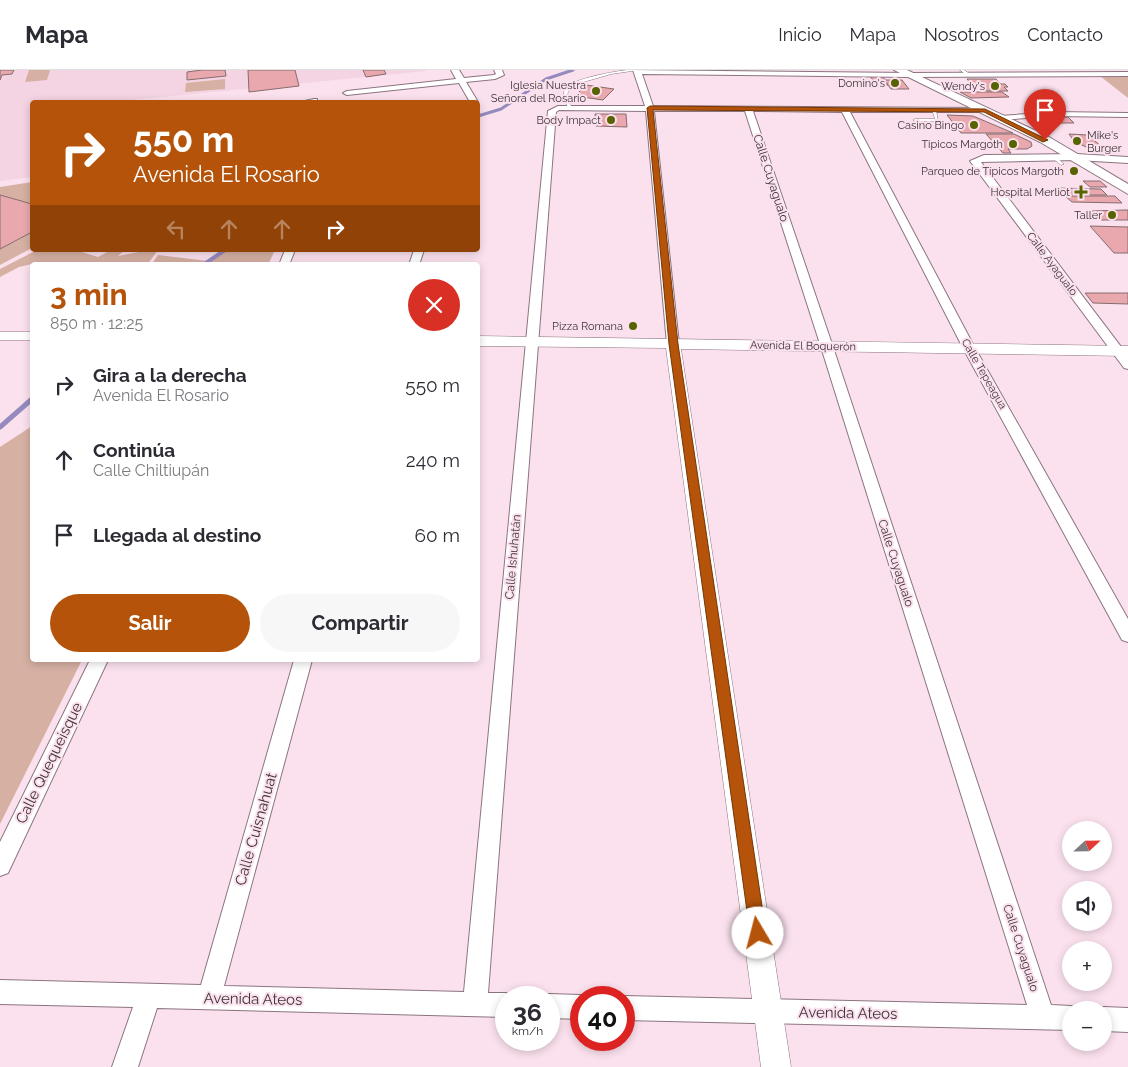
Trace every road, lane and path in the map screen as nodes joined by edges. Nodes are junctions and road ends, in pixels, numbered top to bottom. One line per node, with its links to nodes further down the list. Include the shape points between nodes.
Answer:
1 (455, 70): 13 (street)
2 (498, 70): 13 (street, via 500,75 495,77)
3 (962, 70): 11 (lane)
4 (1001, 70): 12 (street)
5 (1074, 70): 9 (street)
6 (637, 71): 8 (street); 18 (lane, via 611,73 572,84 566,88 565,94); 19 (street)
7 (934, 72): 8 (street); 11 (street)
8 (904, 73): 23 (main road)
9 (1086, 74): 10 (street); 12 (street)
10 (1128, 74)
11 (969, 75): 12 (street)
12 (1013, 75)
13 (462, 81): 14 (street); 17 (street)
14 (365, 92): 15 (street); 16 (street)
15 (347, 93)
16 (368, 100)
17 (473, 100)
18 (570, 108): 19 (street); 35 (street, Calle Ishuhatán, via 552,111)
19 (650, 108): 20 (street); 36 (street)
20 (748, 109): 21 (street); 37 (street, Calle Cuyagualo)
21 (845, 110): 22 (street); 38 (street, Calle Tepeagua)
22 (934, 110): 23 (street); 26 (lane, via 937,120)
23 (985, 110): 25 (main road)
24 (1128, 115): 25 (street, via 1054,114)
25 (1000, 118): 28 (main road)
26 (915, 120)
27 (1048, 157): 28 (street); 30 (lane); 39 (street, Calle Ayagualo, via 984,158 975,164)
28 (1076, 157): 29 (street); 31 (main road)
29 (1128, 160)
30 (1062, 164)
31 (1128, 190)
32 (0, 336): 33 (street)
33 (30, 336)
34 (480, 341): 35 (street, Avenida El Boquerón)
35 (533, 342): 36 (street, Avenida El Boquerón); 48 (street, Calle Ishuhatán)
36 (673, 344): 37 (street, Avenida El Boquerón); 51 (street)
37 (827, 347): 38 (street, Avenida El Boquerón); 52 (street, Calle Cuyagualo)
38 (969, 348): 39 (street, Avenida El Boquerón); 41 (street, Calle Tepeagua)
39 (1123, 351): 40 (street, Calle Ayagualo)
40 (1128, 365)
41 (1128, 635)
42 (98, 662): 44 (street, Calle Quequeisque)
43 (303, 662): 47 (street, Calle Cuisnahuat)
44 (0, 865)
45 (0, 992): 46 (street, Avenida Ateos)
46 (149, 996): 47 (street, Avenida Ateos); 56 (street)
47 (209, 998): 48 (street, Avenida Ateos)
48 (474, 1004): 49 (street, Avenida Ateos)
49 (495, 1005)
50 (635, 1008): 51 (street, Avenida Ateos)
51 (769, 1011): 52 (street, Avenida Ateos); 57 (street)
52 (1043, 1018): 53 (street, Avenida Ateos)
53 (1062, 1018)
54 (1112, 1019): 55 (street)
55 (1128, 1020)
56 (125, 1067)
57 (776, 1067)

